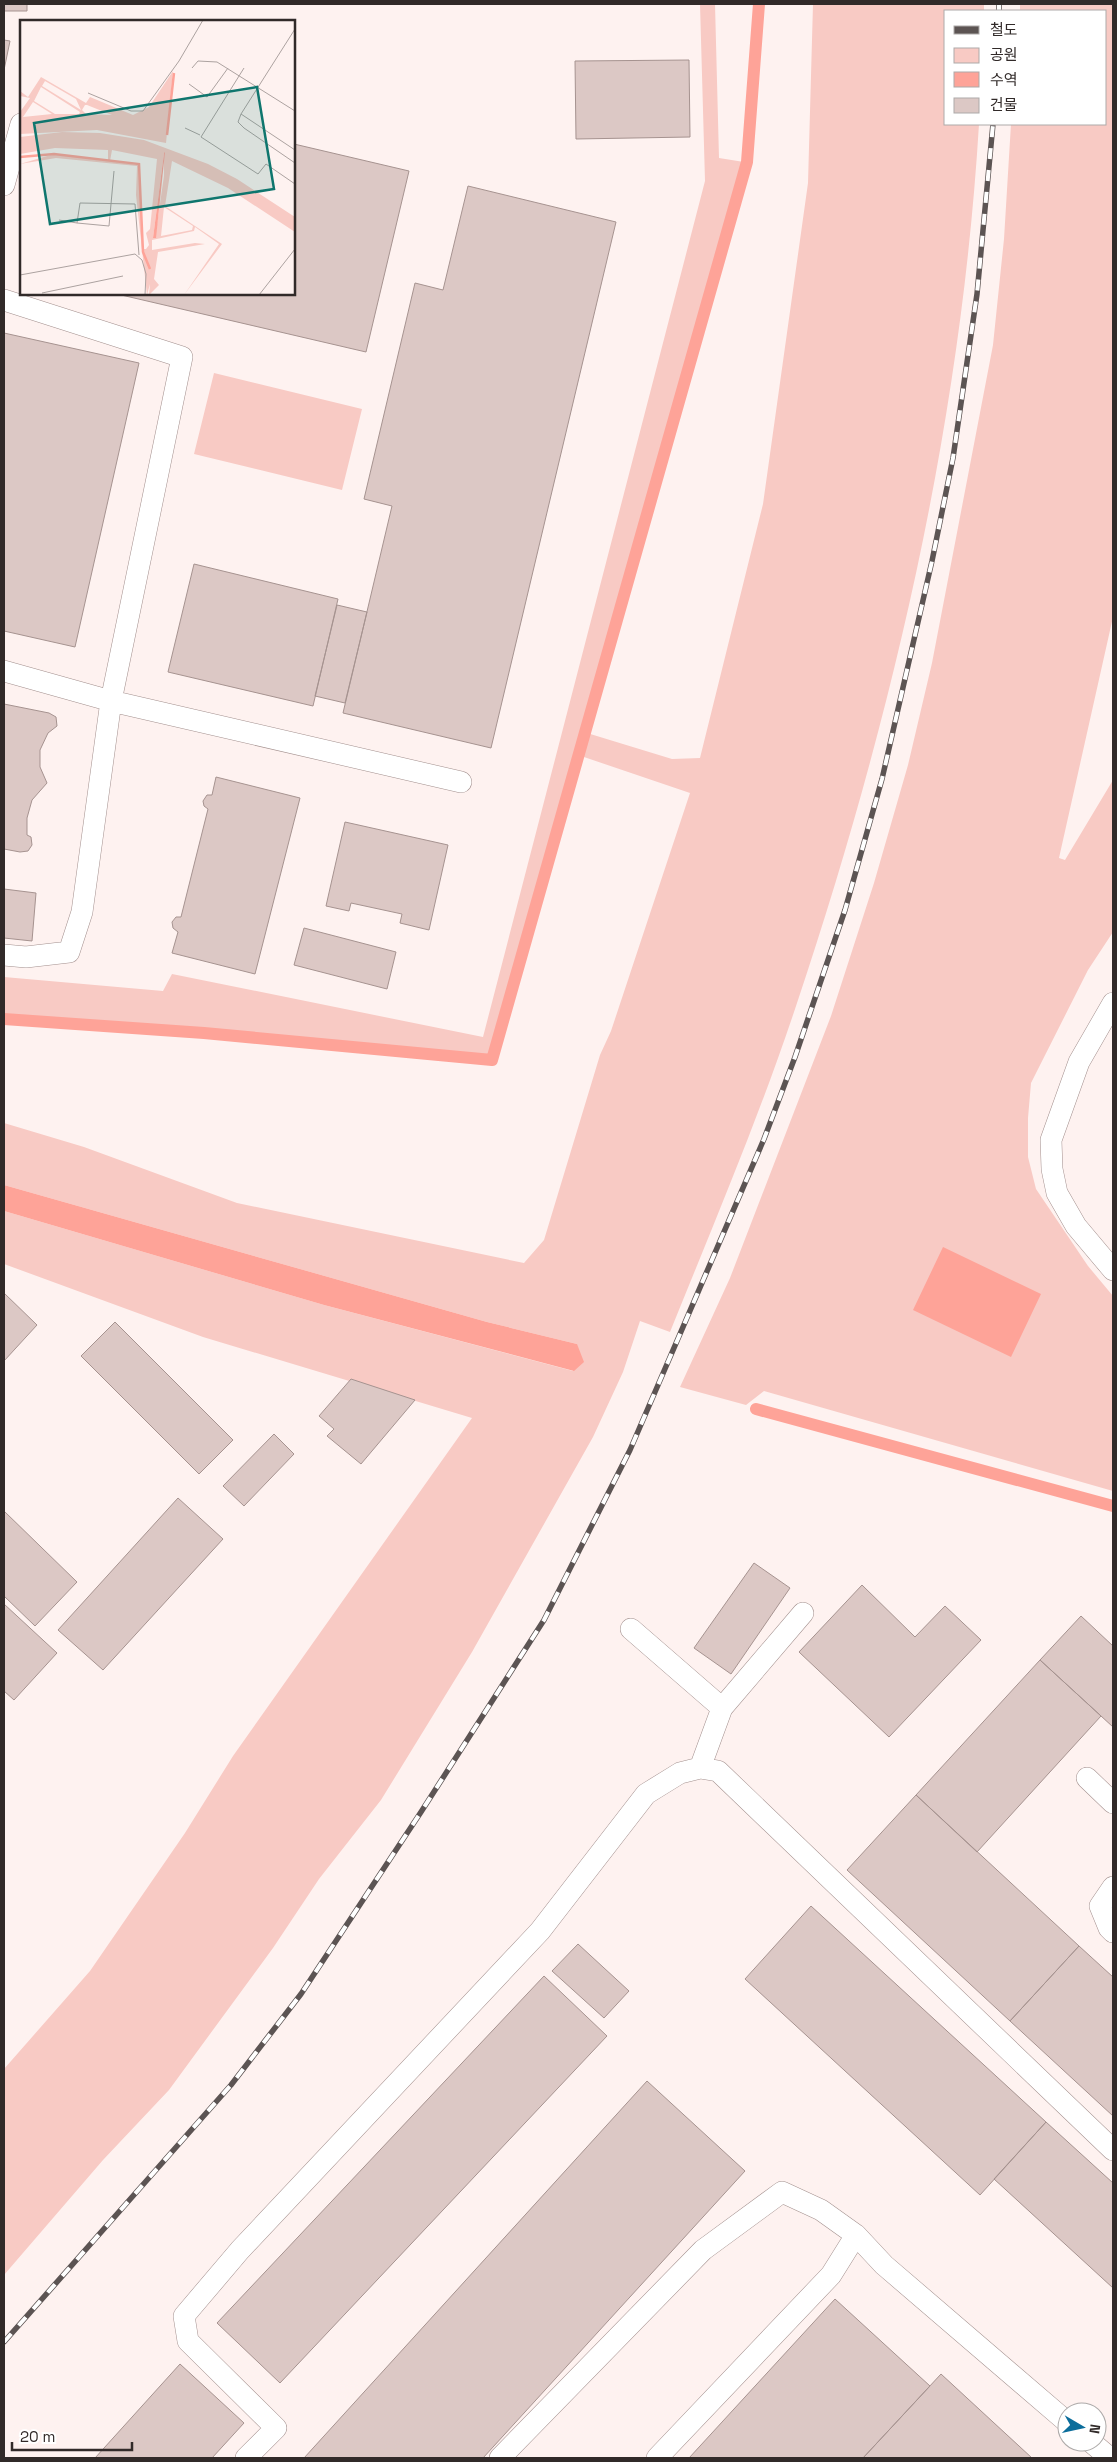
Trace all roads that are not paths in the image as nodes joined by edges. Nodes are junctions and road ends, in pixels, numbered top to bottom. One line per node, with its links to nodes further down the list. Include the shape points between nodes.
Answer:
1 (20, 128): 2 (lane)
2 (4, 185)
3 (4, 300): 5 (lane, via 182,357)
4 (4, 670): 5 (lane)
5 (111, 700): 6 (lane); 7 (lane, via 82,912 69,952 26,958)
6 (461, 782)
7 (4, 955)
8 (1113, 1003): 9 (lane, via 1079,1062 1051,1140 1057,1193 1076,1226)
9 (1113, 1270)
10 (803, 1613): 12 (lane)
11 (631, 1629): 12 (lane)
12 (722, 1708): 13 (lane)
13 (700, 1768): 18 (lane, via 718,1771); 21 (lane, via 680,1773 646,1794 540,1931 240,2250 184,2316 188,2342 276,2428)
14 (1087, 1778): 15 (lane)
15 (1113, 1803)
16 (1113, 1887): 17 (lane, via 1100,1906)
17 (1113, 1932)
18 (1113, 2150)
19 (856, 2234): 20 (lane, via 884,2265); 22 (lane, via 821,2210 782,2192 703,2250); 23 (lane, via 831,2275)
20 (1057, 2413)
21 (246, 2458)
22 (500, 2458)
23 (657, 2458)

